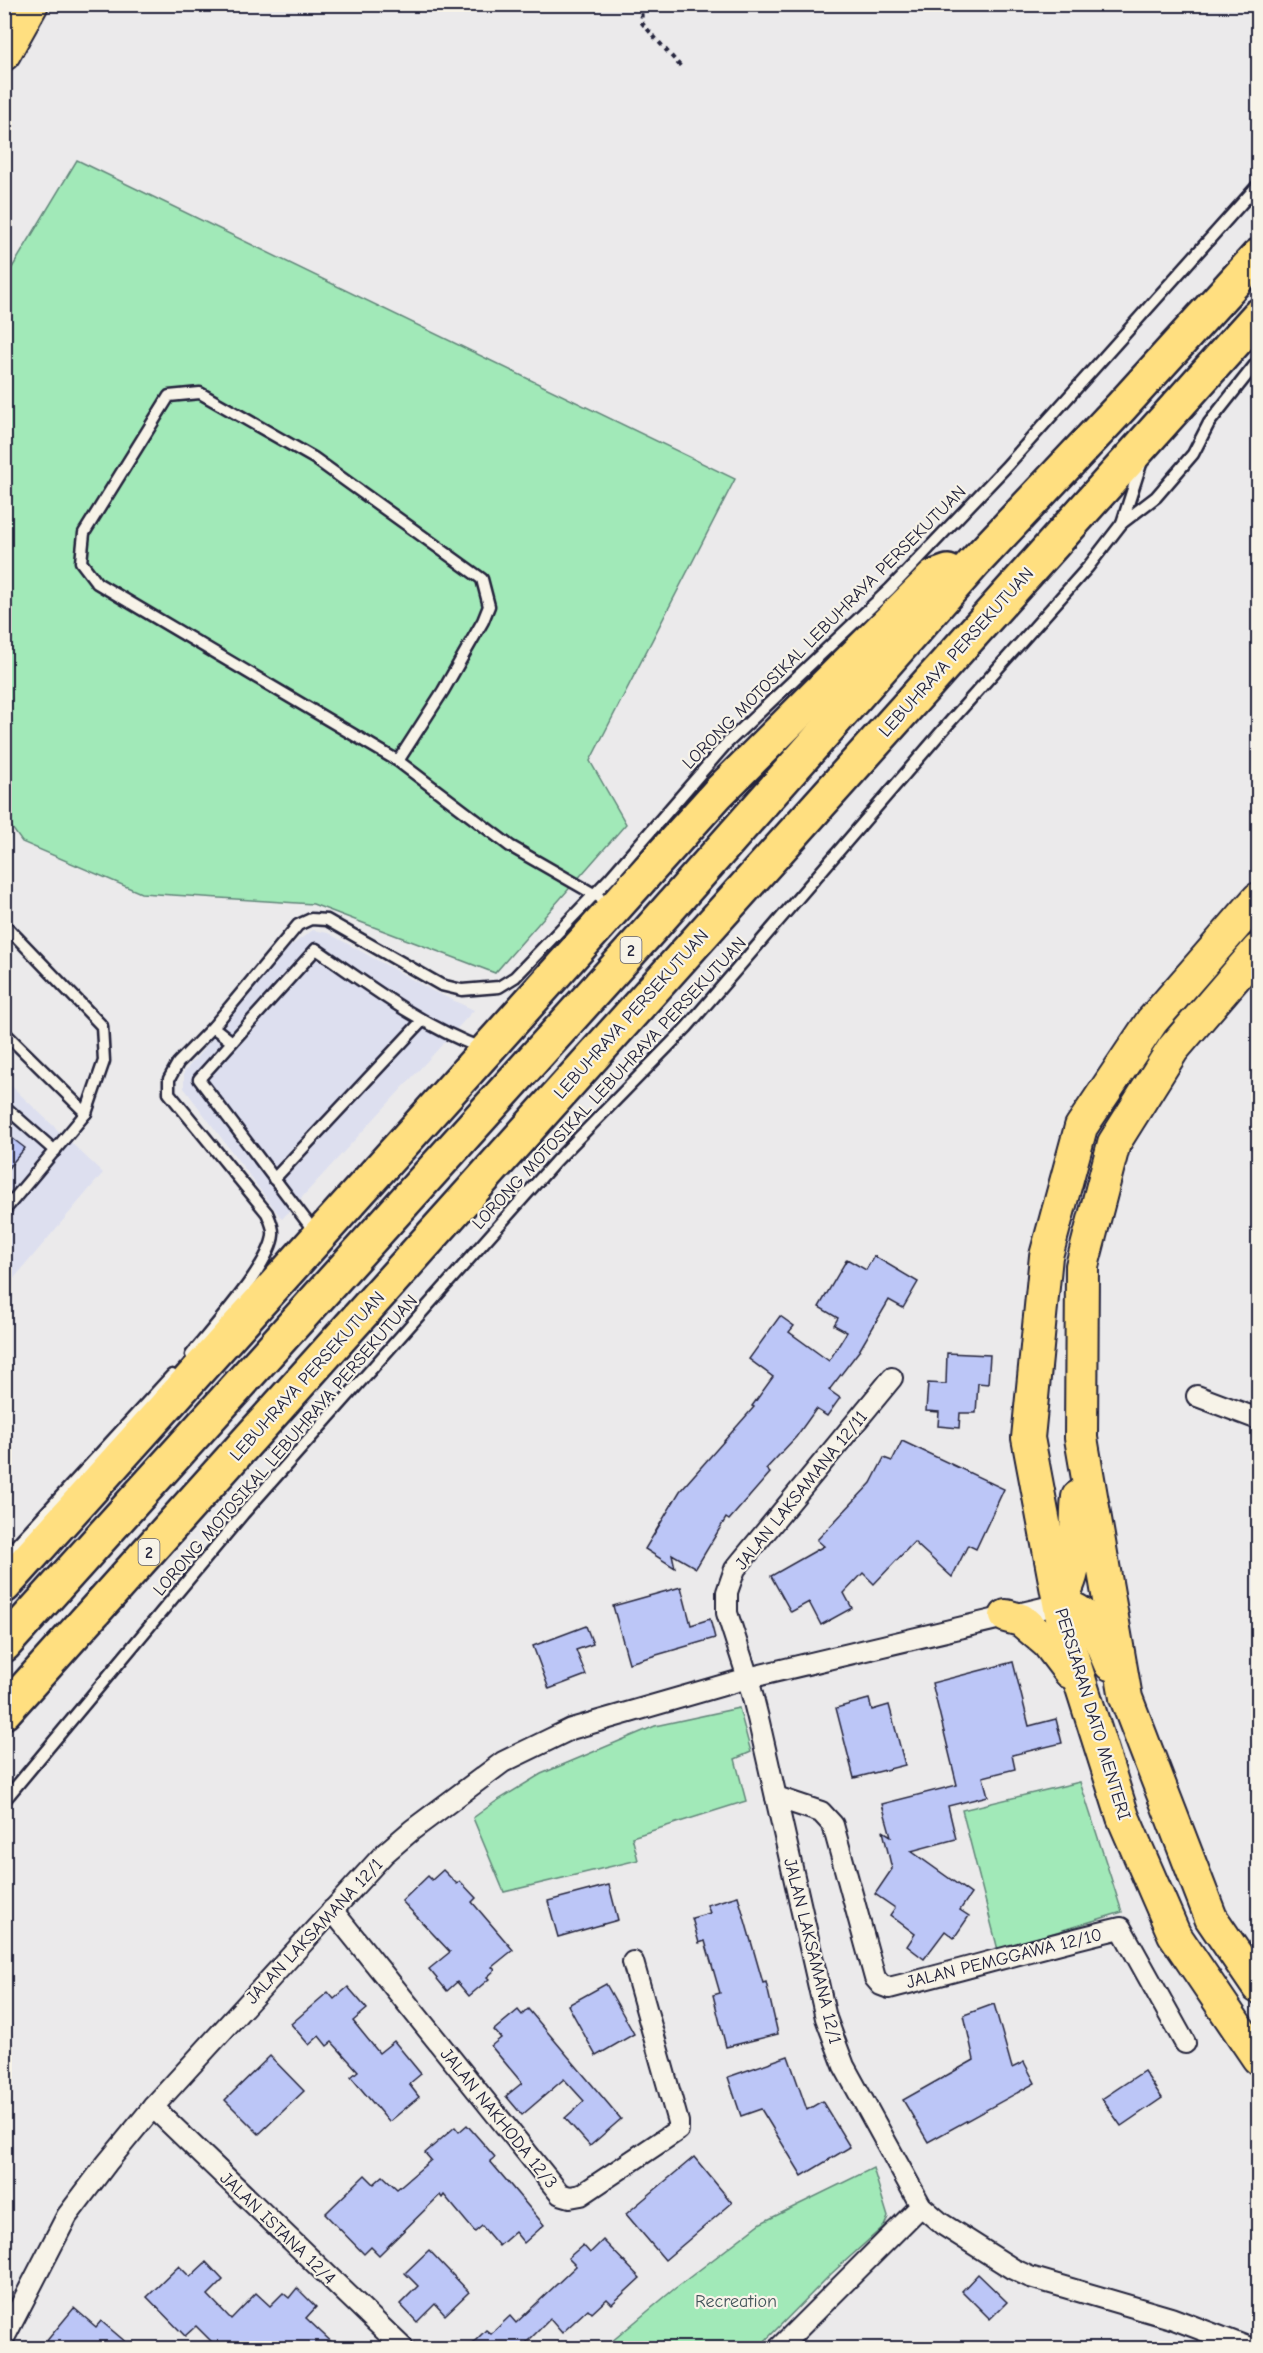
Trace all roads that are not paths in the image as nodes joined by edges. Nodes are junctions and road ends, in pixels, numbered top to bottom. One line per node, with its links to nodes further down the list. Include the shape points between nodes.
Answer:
1 (32, 4): 2 (main road)
2 (4, 54)
3 (1258, 185): 12 (lane, LORONG MOTOSIKAL LEBUHRAYA PERSEKUTUAN, via 1005,468 890,589 726,744)
4 (1258, 256): 9 (highway, 2)
5 (1258, 316): 7 (highway, LEBUHRAYA PERSEKUTUAN / 2)
6 (1258, 361): 8 (lane, LORONG MOTOSIKAL LEBUHRAYA PERSEKUTUAN, via 1209,423 1193,454 1156,497)
7 (1150, 435): 8 (lane); 37 (highway, LEBUHRAYA PERSEKUTUAN / 2)
8 (1122, 523): 39 (lane, LORONG MOTOSIKAL LEBUHRAYA PERSEKUTUAN, via 1088,567 687,1027 556,1161 243,1514)
9 (974, 563): 12 (highway, via 934,577); 33 (highway, 2, via 649,931)
10 (398, 761): 10 (lane, via 483,621 489,606 483,579 304,452 201,393 169,396 84,533 81,562 97,584); 12 (lane, via 510,846)
11 (1258, 900): 32 (main road, PERSIARAN DATO MENTERI, via 1152,1021 1081,1127 1046,1256 1028,1438 1053,1569)
12 (604, 901): 16 (lane, LORONG MOTOSIKAL LEBUHRAYA PERSEKUTUAN, via 515,977 499,987 462,990 441,985 327,920 310,918 298,925); 19 (highway)
13 (4, 924): 21 (lane, via 102,1026 104,1061)
14 (1258, 950): 29 (main road, PERSIARAN DATO MENTERI, via 1173,1049 1114,1143 1082,1266)
15 (422, 1021): 18 (lane, via 316,949); 19 (lane); 23 (lane)
16 (213, 1026): 18 (lane); 30 (lane, LORONG MOTOSIKAL LEBUHRAYA PERSEKUTUAN, via 178,1063 169,1079 169,1093 267,1213 273,1236 267,1255 191,1355)
17 (4, 1032): 21 (lane)
18 (232, 1042): 23 (lane, via 199,1079)
19 (486, 1049): 25 (highway)
20 (4, 1106): 22 (lane)
21 (86, 1113): 22 (lane)
22 (55, 1151): 24 (lane)
23 (274, 1179): 25 (lane)
24 (4, 1211)
25 (319, 1238): 31 (highway)
26 (892, 1378): 34 (street, JALAN LAKSAMANA 12/11, via 735,1569 727,1613)
27 (1197, 1396): 28 (street)
28 (1258, 1419)
29 (1083, 1453): 32 (main road, via 1072,1572); 36 (main road, PERSIARAN DATO MENTERI)
30 (4, 1558)
31 (4, 1586)
32 (1032, 1610): 34 (street, JALAN LAKSAMANA 12/1); 35 (main road, PERSIARAN DATO MENTERI, via 1065,1634); 35 (main road, via 1020,1620 1048,1643); 36 (main road, via 1077,1608 1092,1626)
33 (4, 1645)
34 (748, 1678): 38 (street, JALAN LAKSAMANA 12/1); 40 (street, JALAN LAKSAMANA 12/1, via 570,1729 504,1762 384,1854)
35 (1082, 1686): 44 (main road, PERSIARAN DATO MENTERI, via 1123,1816 1174,1934)
36 (1125, 1698): 42 (main road, PERSIARAN DATO MENTERI, via 1210,1918)
37 (4, 1712)
38 (776, 1797): 43 (street, JALAN PEMGGAWA 12/10, via 821,1812 833,1825 875,1978 881,1985 889,1988 941,1976 1121,1928); 46 (street, JALAN LAKSAMANA 12/1, via 826,2018 844,2067)
39 (4, 1800)
40 (332, 1910): 41 (street, JALAN NAKHODA 12/3, via 560,2194 570,2197 581,2195 678,2130); 45 (street, JALAN LAKSAMANA 12/1)
41 (633, 1962)
42 (1258, 1987)
43 (1185, 2043)
44 (1258, 2058)
45 (153, 2107): 47 (street, JALAN LAKSAMANA 12/1, via 67,2216); 48 (street, JALAN ISTANA 12/4)
46 (921, 2206): 49 (street); 50 (street, JALAN LAKSAMANA 12/1, via 942,2224 1030,2277 1171,2318)
47 (4, 2338)
48 (403, 2349)
49 (779, 2349)
50 (1250, 2349)

